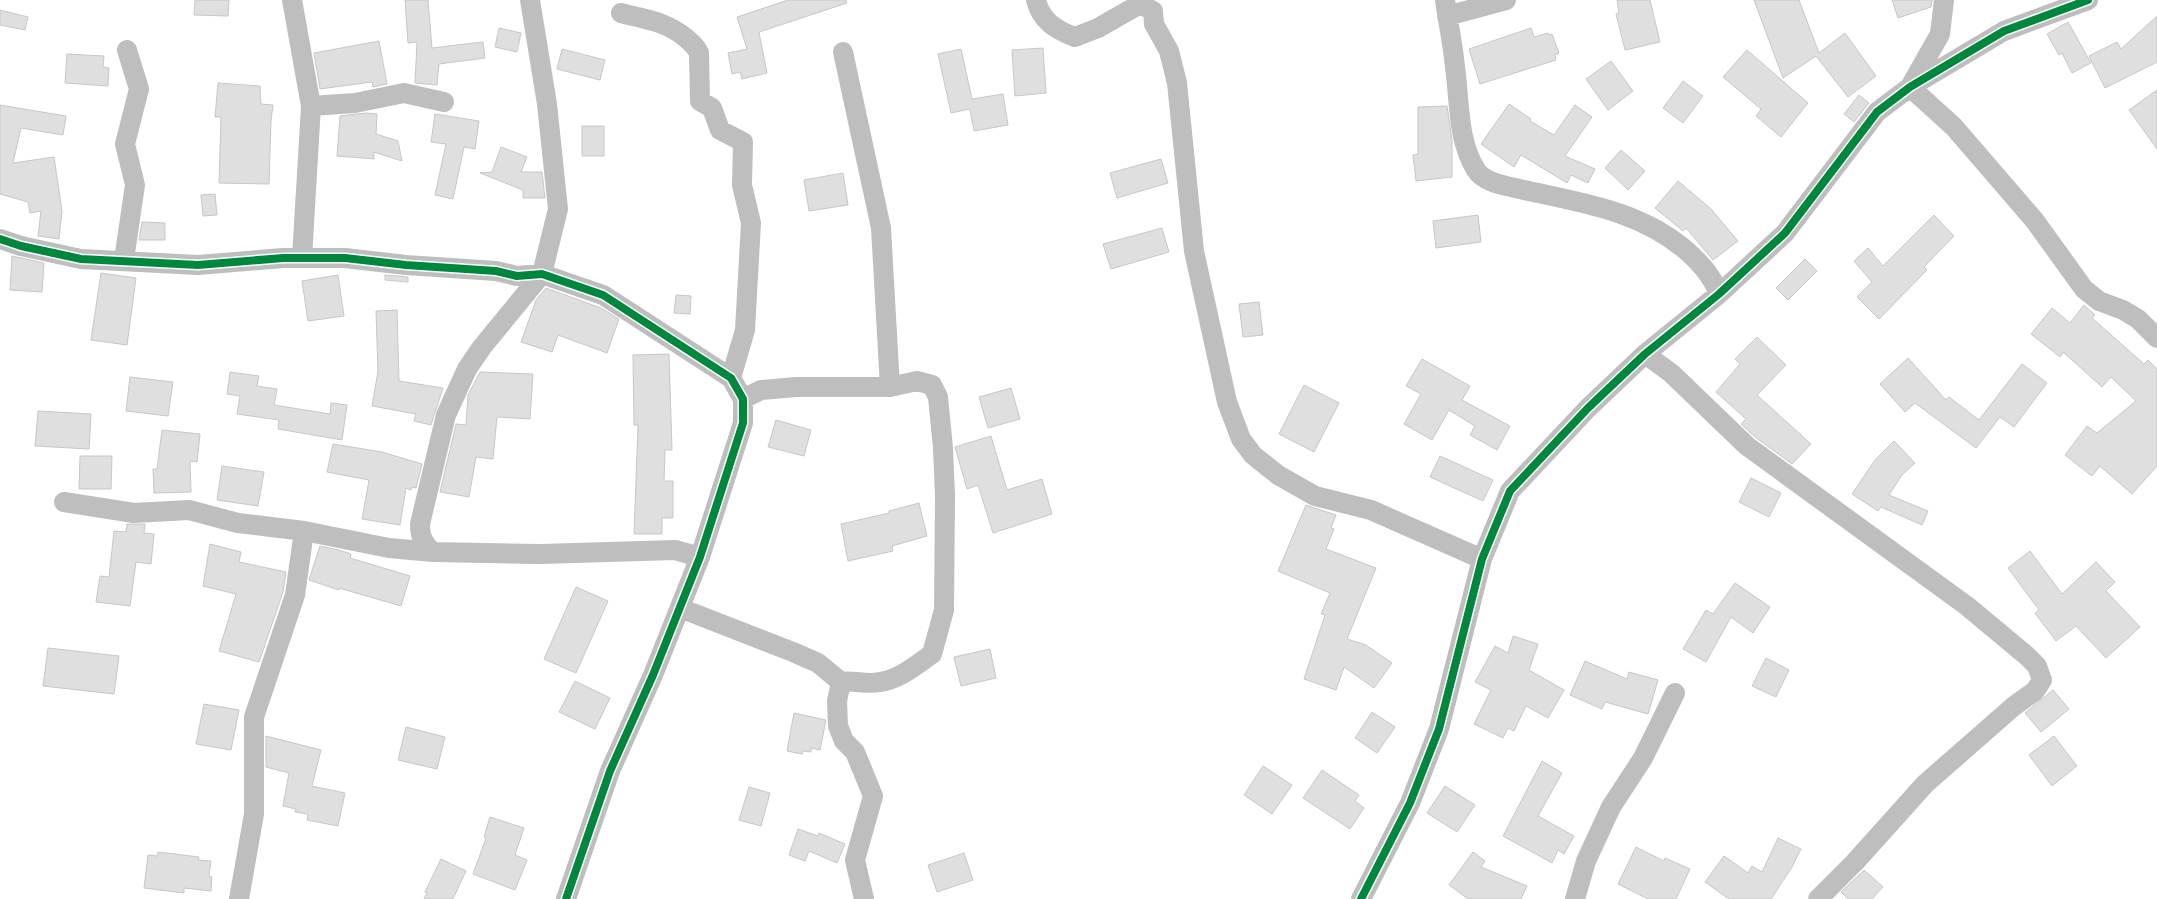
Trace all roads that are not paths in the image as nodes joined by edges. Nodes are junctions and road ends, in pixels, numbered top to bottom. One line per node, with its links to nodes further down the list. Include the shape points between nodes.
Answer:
1 (292, 0): 13 (street)
2 (530, 0): 17 (street, via 547,104 558,209)
3 (1036, 0): 28 (street, via 1047,22 1058,31 1075,37 1140,4 1153,11 1154,24 1168,51 1178,83 1194,251 1209,323 1227,402 1242,439 1253,455 1278,475 1315,496 1371,510)
4 (1506, 0): 7 (street)
5 (1944, 0): 11 (street, via 1940,34)
6 (2088, 0): 11 (street, via 2004,32)
7 (1446, 8): 18 (street, via 1456,68 1460,131 1482,177 1505,186 1629,215 1670,237 1704,267)
8 (621, 13): 21 (street, via 672,27 696,48 699,53 700,100 712,108 720,130 743,142 742,185 750,223 745,330)
9 (127, 50): 16 (street, via 139,89 126,144 135,185)
10 (843, 52): 22 (street, via 881,228)
11 (1910, 87): 18 (street, via 1878,112 1785,233); 19 (street, via 1954,127 2035,221 2084,289 2099,301 2138,319)
12 (444, 102): 13 (street, via 404,92 355,103)
13 (311, 106): 15 (street)
14 (0, 239): 16 (street, via 81,259)
15 (302, 258): 16 (street, via 198,265); 17 (street, via 345,258 496,271 517,276)
16 (124, 260)
17 (542, 274): 21 (street, via 603,295); 26 (street, via 467,369 446,415 420,524 424,544)
18 (1719, 294): 20 (street)
19 (2157, 338)
20 (1644, 354): 28 (street, via 1510,491); 37 (street, via 1671,373 1747,446 1968,606 2037,666 2042,680 2035,691 1925,784)
21 (731, 378): 23 (street)
22 (890, 387): 23 (street, via 796,387 762,390); 30 (street, via 916,381 932,385 938,397 945,496 944,610 932,654 901,675 879,683)
23 (744, 398): 27 (street, via 743,424)
24 (64, 502): 25 (street, via 134,513 189,510 238,523)
25 (304, 531): 26 (street, via 389,548); 32 (street, via 295,595 254,717 254,814)
26 (433, 552): 27 (street, via 541,554 675,550)
27 (700, 558): 29 (street)
28 (1482, 559): 35 (street, via 1439,730 1410,803)
29 (680, 608): 30 (street, via 818,663); 33 (street, via 610,771)
30 (841, 682): 34 (street, via 837,701 838,726 844,741 855,752 873,796 855,860)
31 (1675, 693): 36 (street, via 1643,758 1611,807 1586,861)
32 (239, 899)
33 (566, 899)
34 (864, 899)
35 (1362, 899)
36 (1575, 899)
37 (1818, 899)

